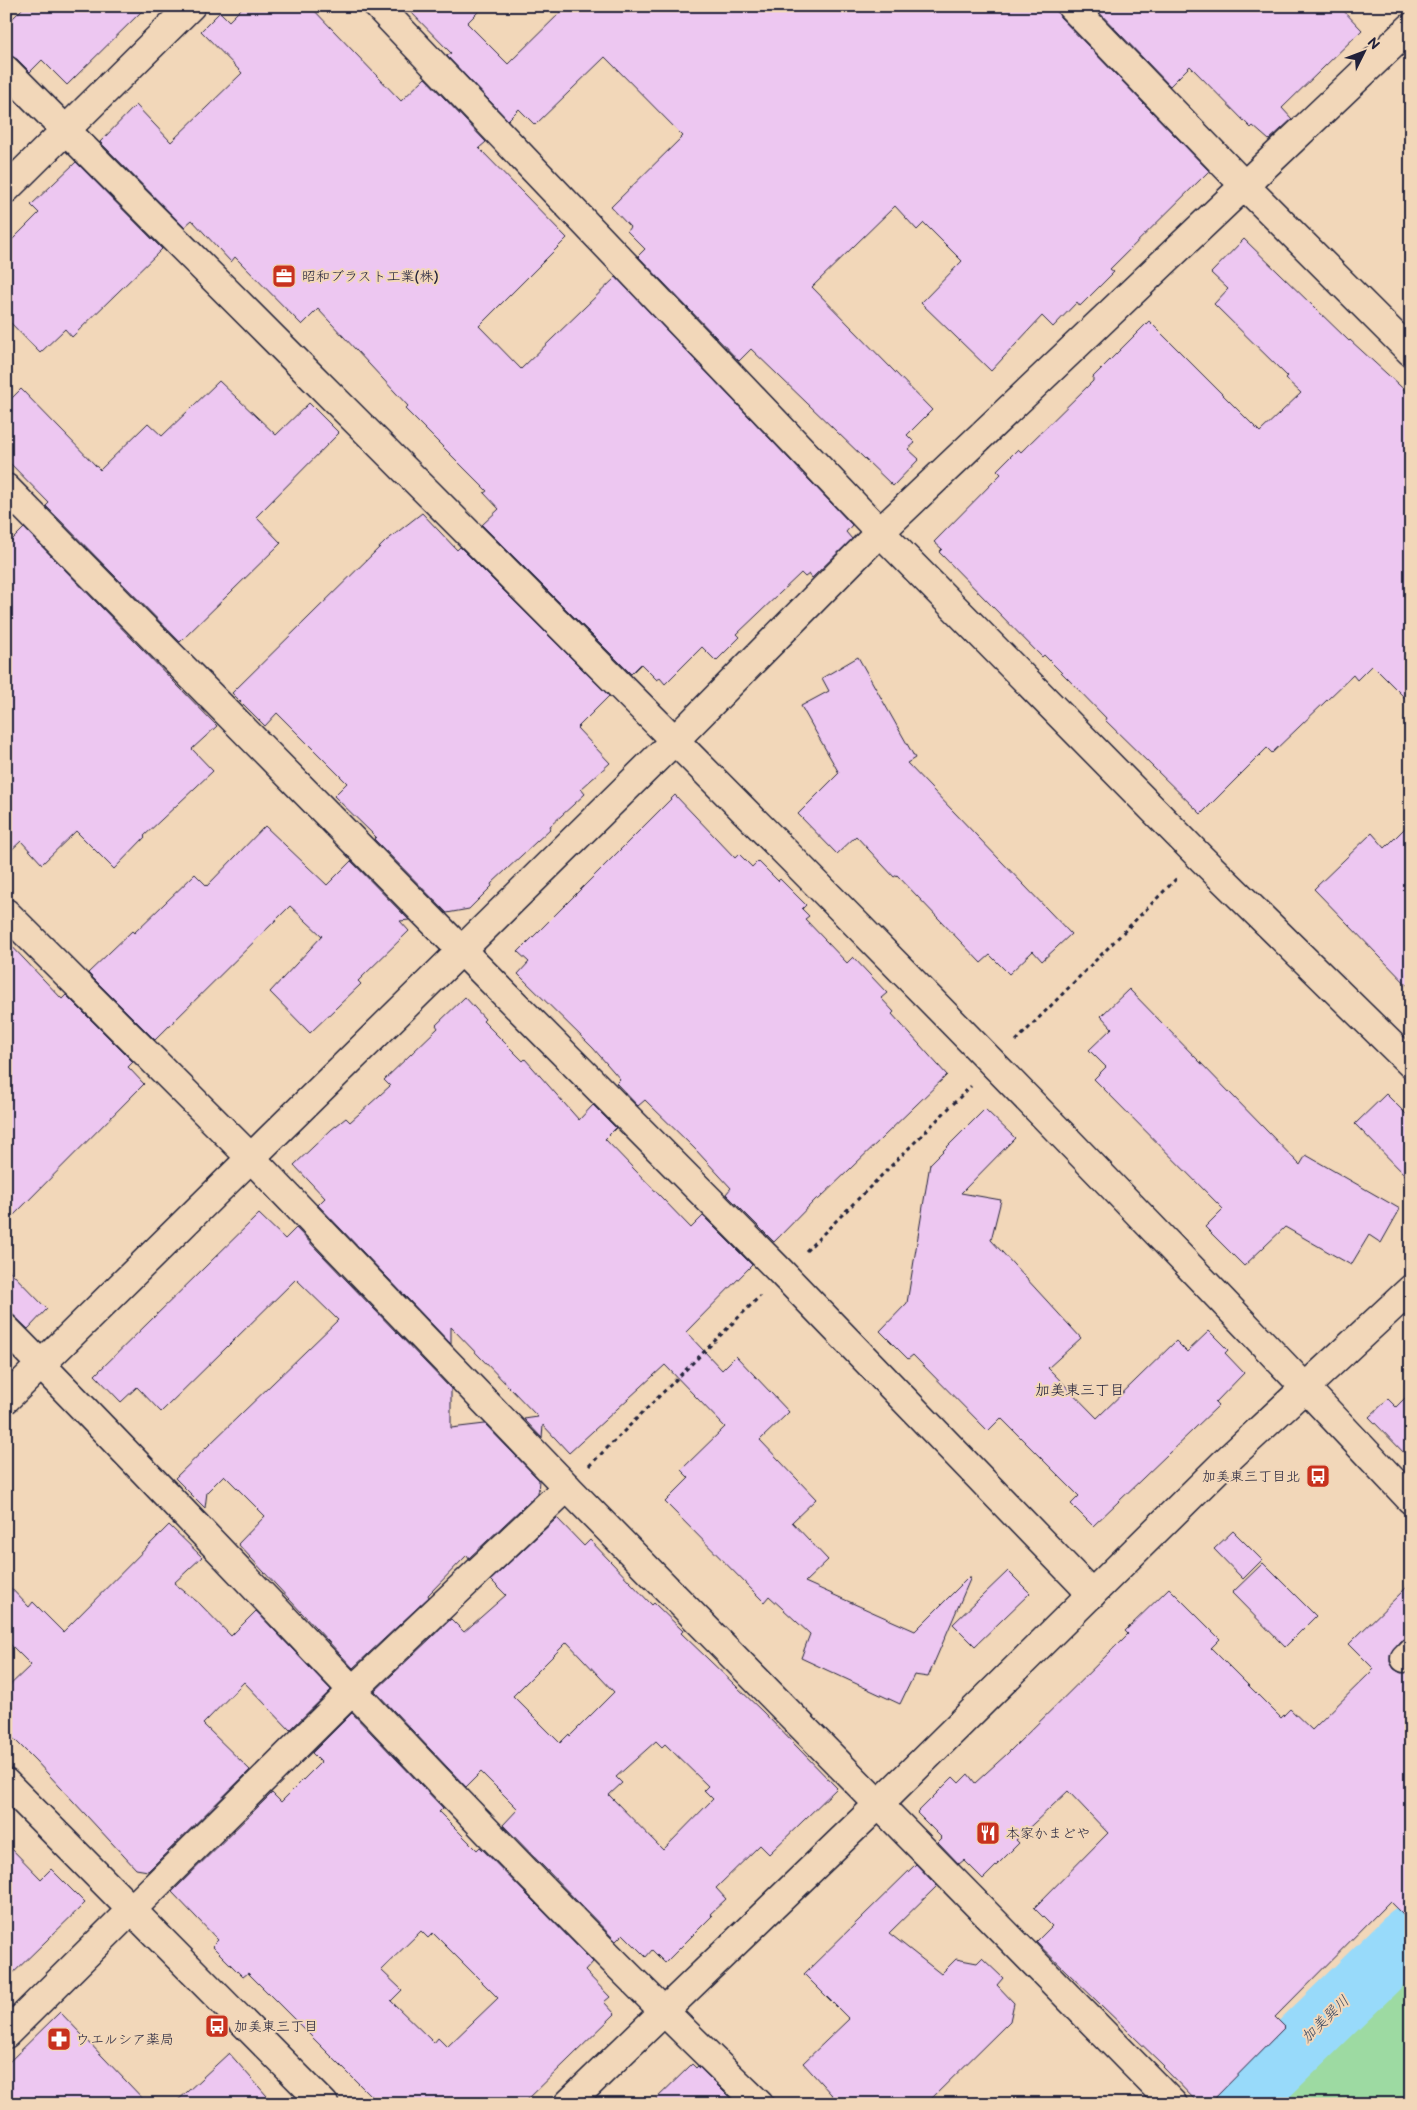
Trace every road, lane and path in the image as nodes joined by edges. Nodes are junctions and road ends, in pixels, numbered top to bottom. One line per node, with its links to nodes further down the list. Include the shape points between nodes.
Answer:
1 (191, 6): 6 (street)
2 (378, 6): 11 (street)
3 (1071, 6): 7 (street)
4 (1411, 27): 7 (street)
5 (6, 70): 6 (street)
6 (66, 130): 8 (street); 12 (street)
7 (1244, 185): 9 (street); 11 (street)
8 (6, 188)
9 (1411, 352)
10 (6, 488): 15 (street)
11 (880, 532): 12 (street); 13 (street)
12 (674, 742): 15 (street); 16 (street)
13 (1199, 856): 16 (path); 17 (street)
14 (6, 913): 18 (street)
15 (462, 951): 18 (street); 19 (street)
16 (993, 1063): 19 (path); 23 (street)
17 (1411, 1064)
18 (252, 1159): 22 (street); 25 (street)
19 (783, 1274): 25 (path); 27 (street)
20 (1411, 1289): 23 (street)
21 (6, 1329): 22 (street)
22 (41, 1364): 24 (street); 28 (street)
23 (1305, 1387): 26 (street); 27 (street)
24 (6, 1399)
25 (567, 1487): 28 (street); 30 (street)
26 (1411, 1500)
27 (1092, 1594): 30 (street)
28 (352, 1691): 31 (street); 32 (street)
29 (6, 1782): 31 (street)
30 (879, 1804): 32 (street); 37 (street)
31 (132, 1910): 33 (street); 34 (street)
32 (662, 2011): 35 (street); 36 (street)
33 (6, 2034)
34 (324, 2104)
35 (568, 2104)
36 (759, 2104)
37 (1173, 2104)

